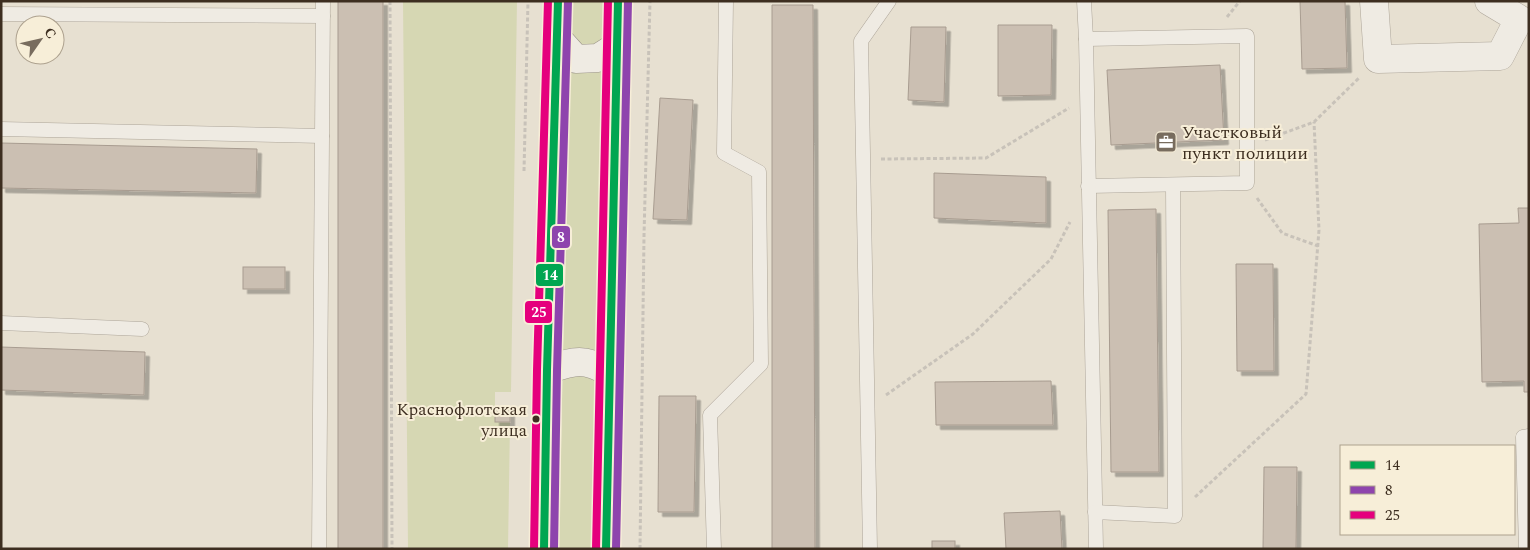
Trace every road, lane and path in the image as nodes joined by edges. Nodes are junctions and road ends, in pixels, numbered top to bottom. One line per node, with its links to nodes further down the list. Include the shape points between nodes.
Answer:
1 (323, 1): 12 (lane)
2 (390, 1): 36 (path)
3 (558, 1): 13 (main road)
4 (618, 1): 15 (main road)
5 (650, 1): 39 (path)
6 (726, 1): 40 (lane, via 724,153 759,172 761,364 710,415)
7 (889, 1): 22 (lane, via 860,41)
8 (1084, 1): 14 (lane)
9 (1374, 1): 16 (main road)
10 (1489, 1): 16 (main road, via 1519,19 1500,56)
11 (1, 14): 12 (lane)
12 (323, 16): 20 (lane)
13 (558, 39): 15 (main road, via 576,58 598,58); 29 (main road)
14 (1086, 39): 17 (lane); 21 (lane, via 1246,36)
15 (616, 46): 30 (main road)
16 (1378, 59): 18 (path)
17 (1086, 98): 22 (path, via 986,158); 25 (lane)
18 (1314, 122): 21 (path); 26 (path)
19 (1, 129): 20 (lane)
20 (322, 136): 35 (lane)
21 (1246, 147): 23 (lane)
22 (863, 160): 31 (lane)
23 (1247, 183): 24 (lane); 26 (path, via 1282,233)
24 (1173, 185): 25 (lane); 34 (lane)
25 (1088, 186): 31 (path, via 1051,259 973,334); 33 (lane)
26 (1318, 246): 34 (path, via 1306,394)
27 (1, 323): 28 (lane)
28 (142, 329)
29 (547, 370): 30 (main road, via 572,361 592,362); 37 (main road)
30 (608, 372): 38 (main road)
31 (867, 408): 41 (lane)
32 (1529, 436): 43 (lane, via 1524,437)
33 (1095, 512): 34 (lane); 42 (lane)
34 (1175, 516)
35 (319, 549)
36 (392, 549)
37 (544, 549)
38 (606, 549)
39 (640, 549)
40 (714, 549)
41 (870, 549)
42 (1096, 549)
43 (1526, 549)

